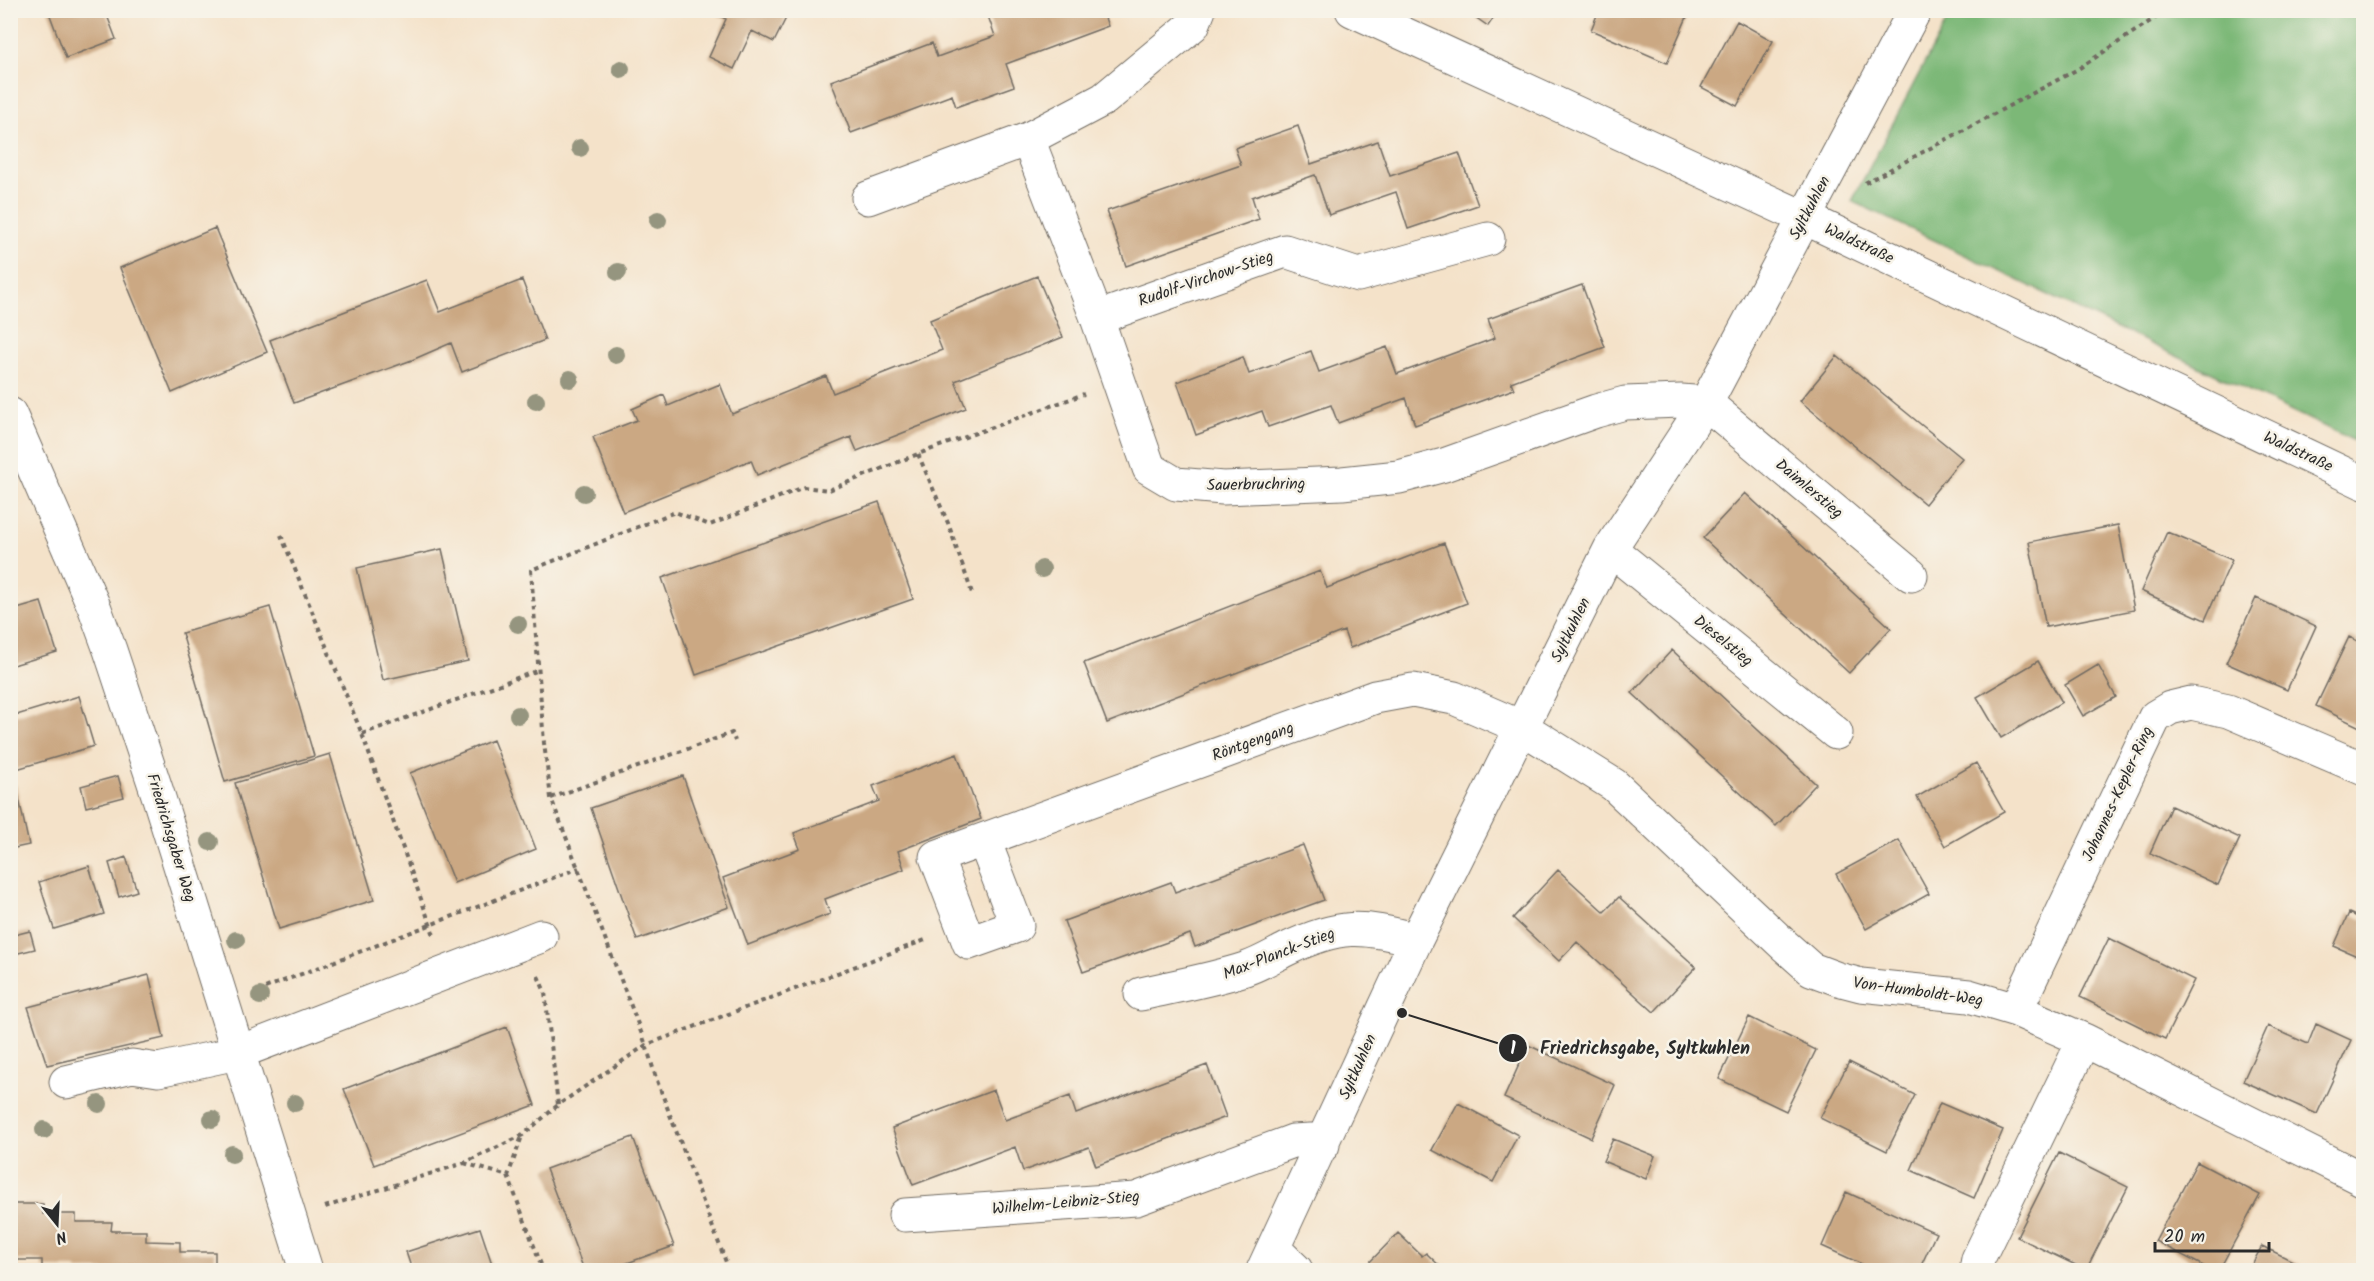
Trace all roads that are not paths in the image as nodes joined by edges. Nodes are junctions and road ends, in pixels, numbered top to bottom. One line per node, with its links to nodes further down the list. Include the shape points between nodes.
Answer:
1 (1199, 10): 4 (street, via 1193,25 1104,99)
2 (1352, 10): 6 (street, Waldstraße)
3 (1915, 10): 6 (street, Syltkuhlen)
4 (1028, 139): 5 (street); 8 (street, Sauerbruchring)
5 (868, 198)
6 (1804, 218): 9 (street, Syltkuhlen); 11 (street, Waldstraße)
7 (1488, 239): 8 (street, Rudolf-Virchow-Stieg, via 1358,275 1285,251)
8 (1097, 318): 9 (street, Sauerbruchring, via 1149,468 1176,484 1223,488 1399,477 1625,403)
9 (1706, 403): 12 (street, Syltkuhlen); 13 (street, Daimlerstieg)
10 (10, 414): 23 (street, Friedrichsgaber Weg, via 103,629)
11 (2364, 483)
12 (1610, 549): 14 (street, Syltkuhlen); 15 (street, Dieselstieg)
13 (1911, 575)
14 (1523, 728): 17 (street, Röntgengang, via 1454,698 1413,690 1375,697); 19 (street, Syltkuhlen); 21 (street, Von-Humboldt-Weg, via 1614,784 1811,969 1861,985 1969,996)
15 (1836, 733)
16 (2364, 769): 21 (street, Johannes-Kepler-Ring, via 2228,711 2192,703 2170,708 2155,717)
17 (984, 840): 17 (street, Röntgengang, via 936,857 969,943 1017,926)
18 (533, 939): 23 (street)
19 (1416, 940): 20 (street, Max-Planck-Stieg, via 1364,928 1335,930 1226,975); 25 (street, Syltkuhlen)
20 (1141, 994)
21 (2016, 1010): 22 (street, Von-Humboldt-Weg)
22 (2084, 1040): 26 (street, Von-Humboldt-Weg); 30 (street)
23 (237, 1053): 24 (street, via 158,1070 132,1066); 29 (street, Friedrichsgaber Weg)
24 (66, 1082)
25 (1323, 1146): 27 (street, Wilhelm-Leibniz-Stieg, via 1311,1140 1293,1141 1136,1199); 28 (street, Syltkuhlen)
26 (2360, 1168)
27 (905, 1215)
28 (1278, 1263)
29 (306, 1270)
30 (1976, 1270)

